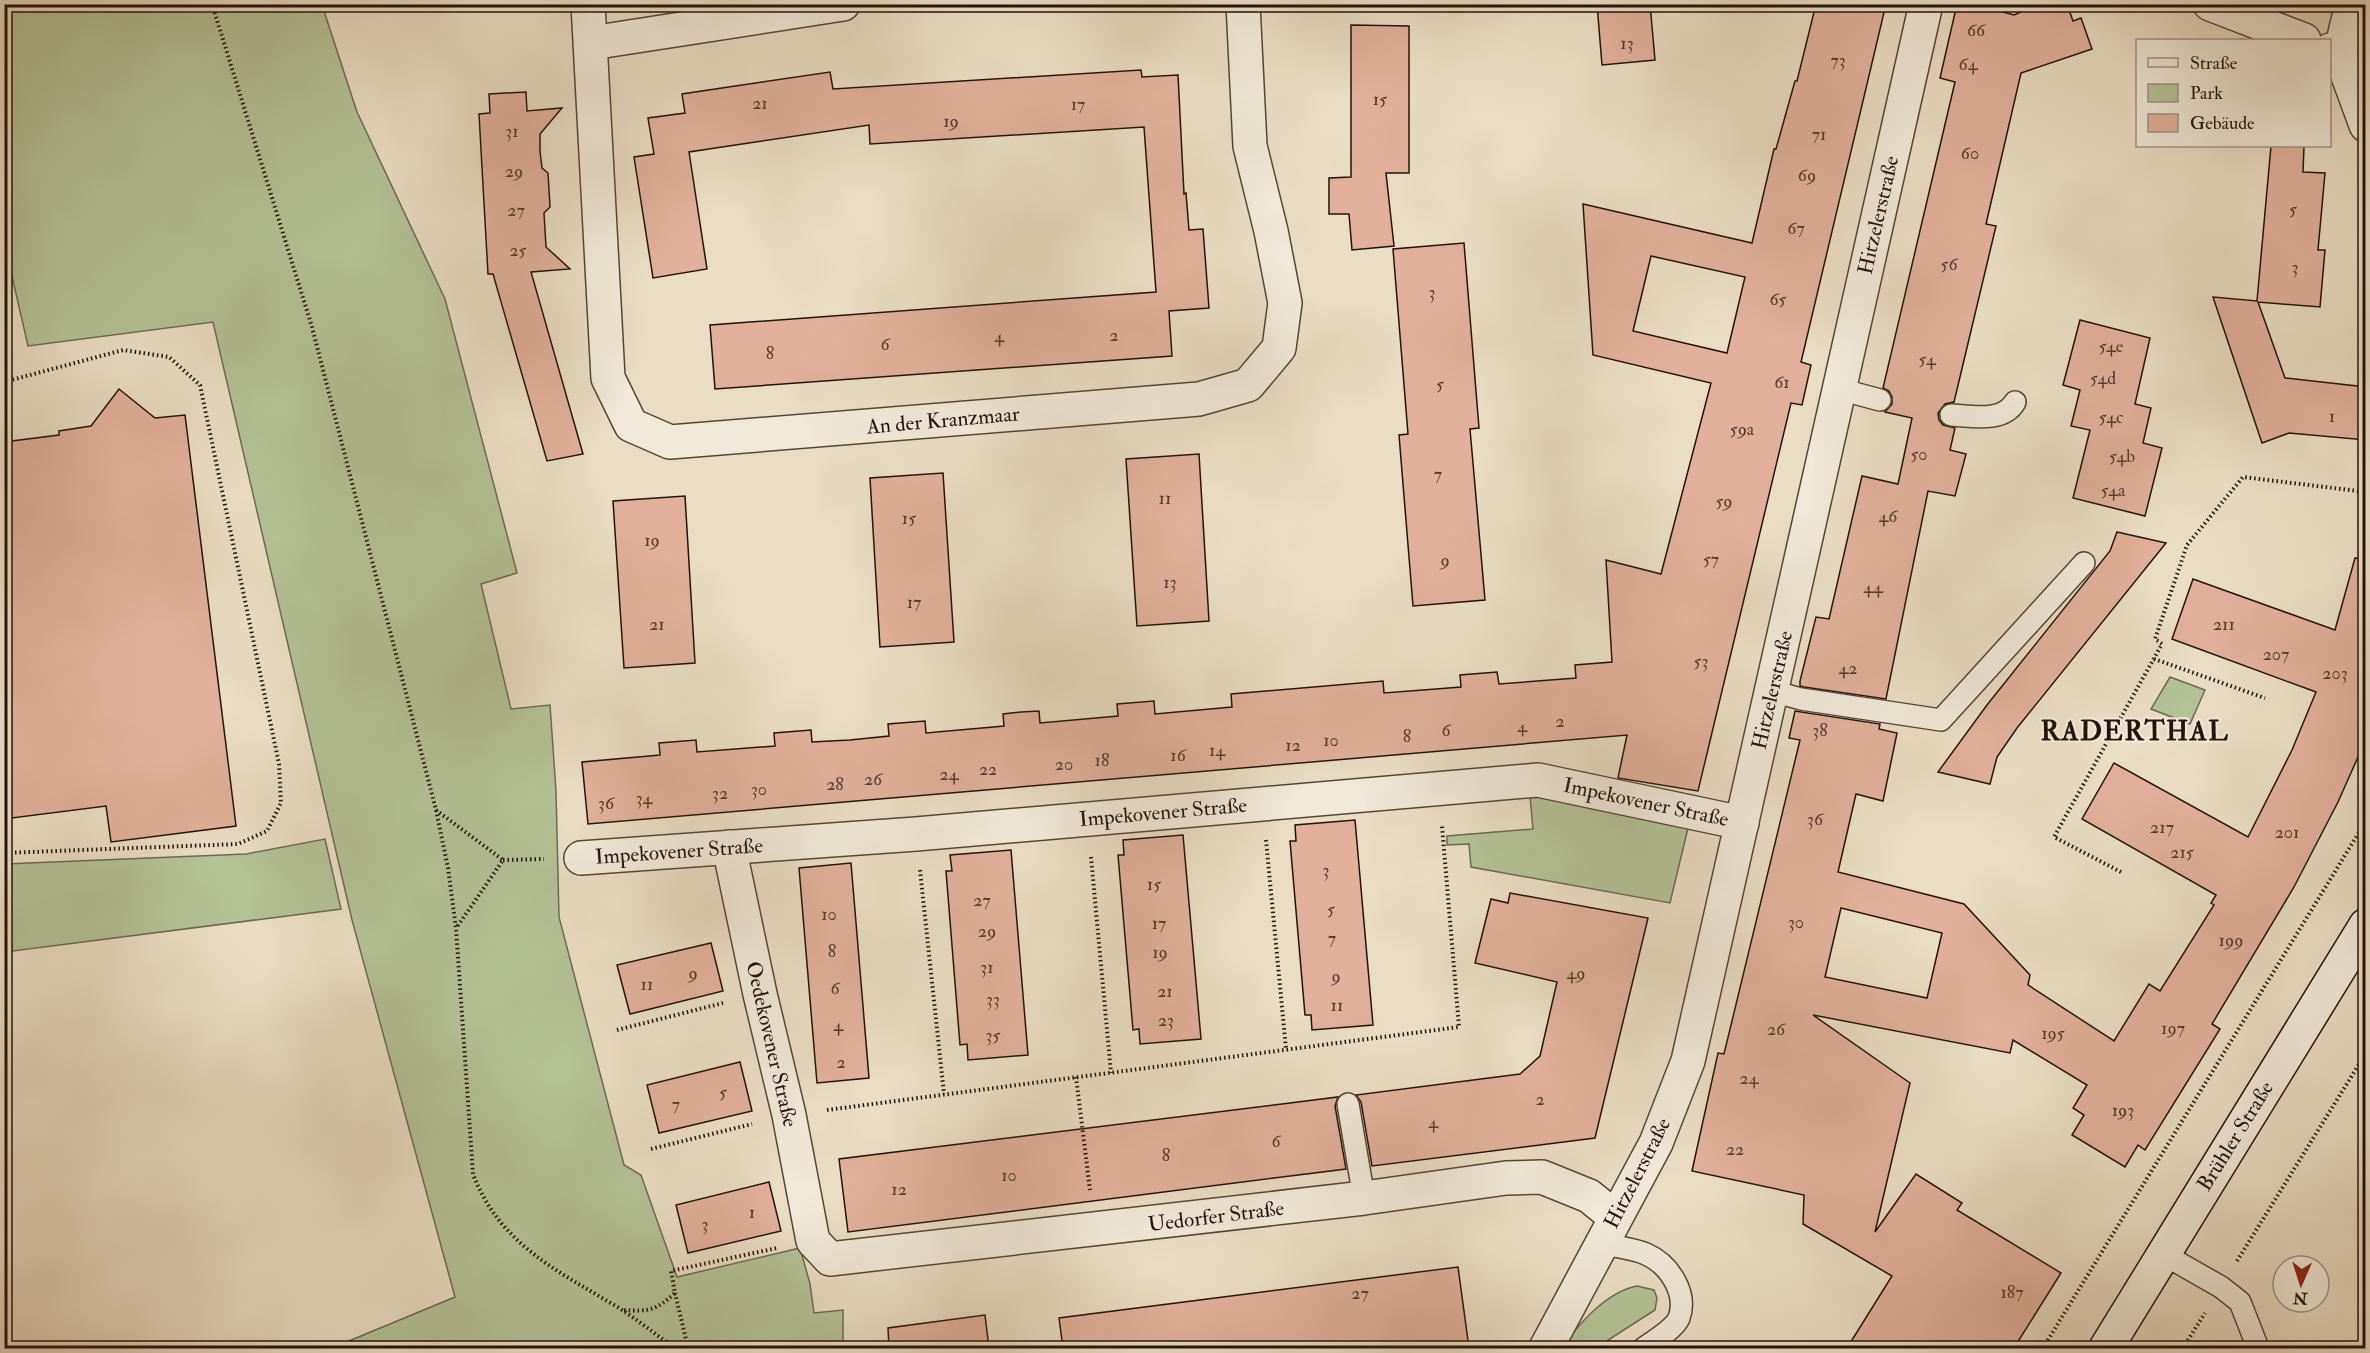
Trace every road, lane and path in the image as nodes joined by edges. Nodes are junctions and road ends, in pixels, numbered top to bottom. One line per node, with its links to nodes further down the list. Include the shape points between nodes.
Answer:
1 (212, 4): 24 (path, via 312,327)
2 (588, 4): 9 (street, An der Kranzmaar)
3 (843, 4): 9 (street)
4 (1244, 4): 9 (street, An der Kranzmaar, via 1250,146 1285,303 1280,348 1248,385 1199,399 670,442 631,425 608,378)
5 (1926, 4): 13 (street, Hitzelerstraße)
6 (2210, 4): 8 (street)
7 (2352, 4): 10 (street)
8 (2301, 39)
9 (591, 43)
10 (2335, 52): 11 (street)
11 (2366, 124)
12 (4, 382): 30 (path, via 123,350 169,357 200,385 279,764 281,803 267,831 238,844)
13 (1839, 389): 14 (lane); 20 (street, Hitzelerstraße)
14 (1880, 400)
15 (2015, 402): 16 (lane, via 2011,409 1994,416)
16 (1951, 415)
17 (2366, 492): 19 (path, via 2243,477 2187,545 2156,639 2162,644)
18 (2084, 563): 20 (lane, via 1941,720)
19 (2154, 658): 21 (path); 33 (path, via 2054,837)
20 (1772, 691): 27 (street, Hitzelerstraße)
21 (2265, 698)
22 (1439, 788): 23 (street, Impekovener Straße); 27 (street, Impekovener Straße, via 1538,780); 38 (path, via 1459,1027)
23 (1263, 804): 25 (street, Impekovener Straße); 38 (path)
24 (436, 810): 32 (path); 35 (path)
25 (1088, 817): 28 (street, Impekovener Straße); 40 (path)
26 (2366, 821): 58 (path)
27 (1742, 823): 48 (street, Hitzelerstraße, via 1688,1061 1656,1143)
28 (916, 834): 29 (street, Impekovener Straße); 42 (path)
29 (729, 848): 31 (street, Impekovener Straße); 36 (street, Oedekovener Straße)
30 (4, 853)
31 (568, 858): 32 (path)
32 (503, 860): 35 (path)
33 (2121, 872)
34 (2366, 925): 50 (street, Brühler Straße)
35 (456, 928): 53 (path, via 473,1174 481,1195 522,1246)
36 (760, 994): 37 (path); 44 (street, Oedekovener Straße)
37 (617, 1030)
38 (1286, 1049): 40 (path)
39 (2366, 1053): 51 (path)
40 (1111, 1072): 41 (path)
41 (1076, 1077): 42 (path); 47 (path)
42 (944, 1094): 44 (path)
43 (1348, 1104): 46 (lane)
44 (789, 1115): 45 (path); 49 (street, Oedekovener Straße)
45 (651, 1149)
46 (1364, 1198): 47 (street, Uedorfer Straße); 48 (street, Uedorfer Straße, via 1506,1178 1542,1177 1589,1196)
47 (1095, 1230): 49 (street, Uedorfer Straße, via 830,1259)
48 (1608, 1230): 56 (street, Hitzelerstraße); 57 (lane, via 1664,1266 1675,1281 1681,1300 1678,1320)
49 (813, 1241): 52 (path, via 671,1271)
50 (2163, 1254): 51 (lane); 59 (street, Brühler Straße)
51 (2221, 1287): 60 (path); 61 (lane, via 2240,1302)
52 (675, 1293): 53 (path, via 647,1312); 55 (path)
53 (621, 1310): 54 (path)
54 (675, 1348)
55 (688, 1348)
56 (1546, 1348)
57 (1644, 1348)
58 (2043, 1348)
59 (2106, 1348)
60 (2183, 1348)
61 (2258, 1348)

